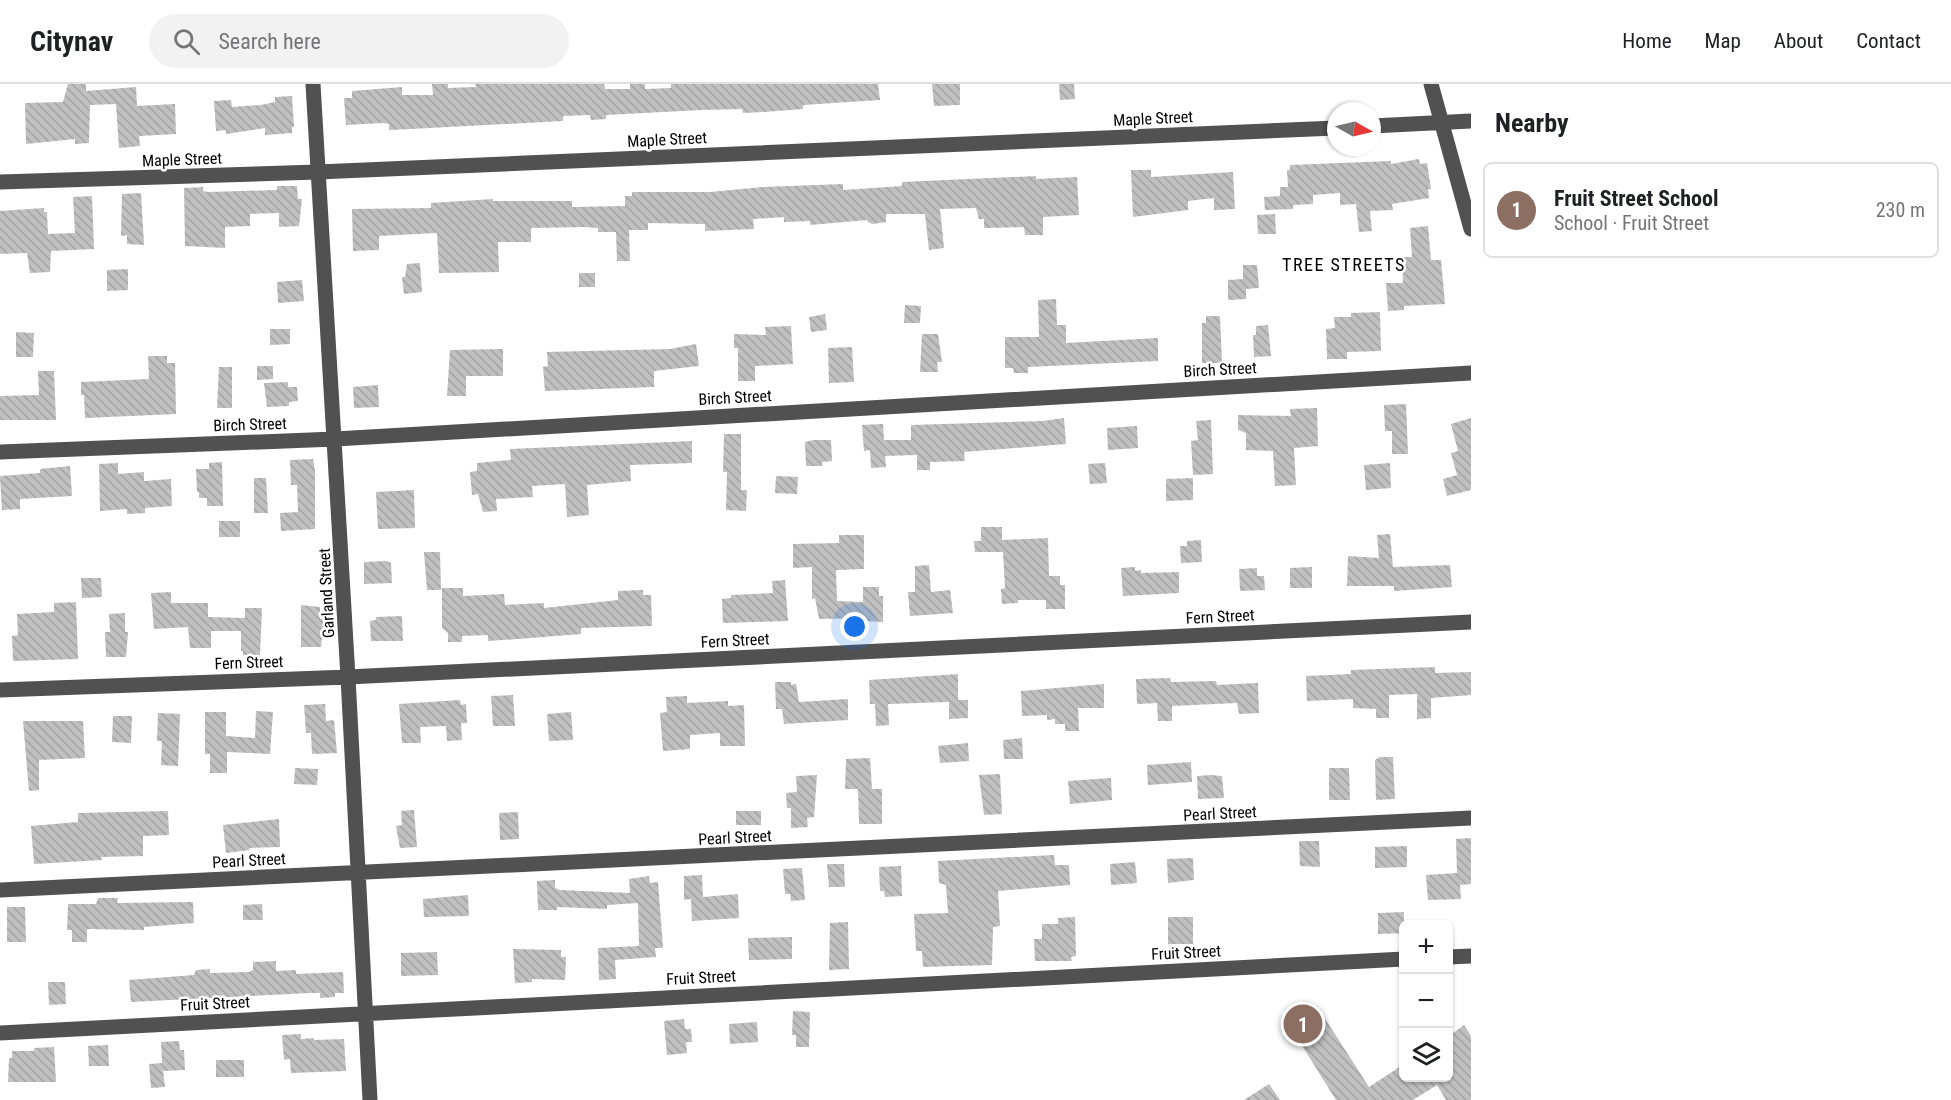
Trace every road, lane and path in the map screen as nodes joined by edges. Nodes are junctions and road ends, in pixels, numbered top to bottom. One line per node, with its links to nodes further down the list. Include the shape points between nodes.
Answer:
1 (313, 84): 7 (street, Garland Street)
2 (1431, 84): 4 (street)
3 (1471, 121): 4 (street)
4 (1442, 123): 5 (street); 9 (street)
5 (1381, 126)
6 (1327, 128): 7 (street, Maple Street)
7 (318, 172): 8 (street, Maple Street); 11 (street, Garland Street)
8 (0, 182)
9 (1471, 229)
10 (1471, 373): 11 (street, Birch Street)
11 (334, 439): 12 (street, Birch Street); 14 (street, Garland Street)
12 (0, 452)
13 (1471, 622): 14 (street, Fern Street)
14 (348, 677): 15 (street, Fern Street); 17 (street, Garland Street)
15 (0, 690)
16 (1471, 818): 17 (street, Pearl Street)
17 (357, 873): 18 (street, Pearl Street); 22 (street, Garland Street)
18 (0, 890)
19 (1471, 956): 20 (street)
20 (1453, 957)
21 (1399, 959): 22 (street, Fruit Street)
22 (364, 1013): 23 (street, Fruit Street); 24 (street, Garland Street)
23 (0, 1034)
24 (370, 1100)

